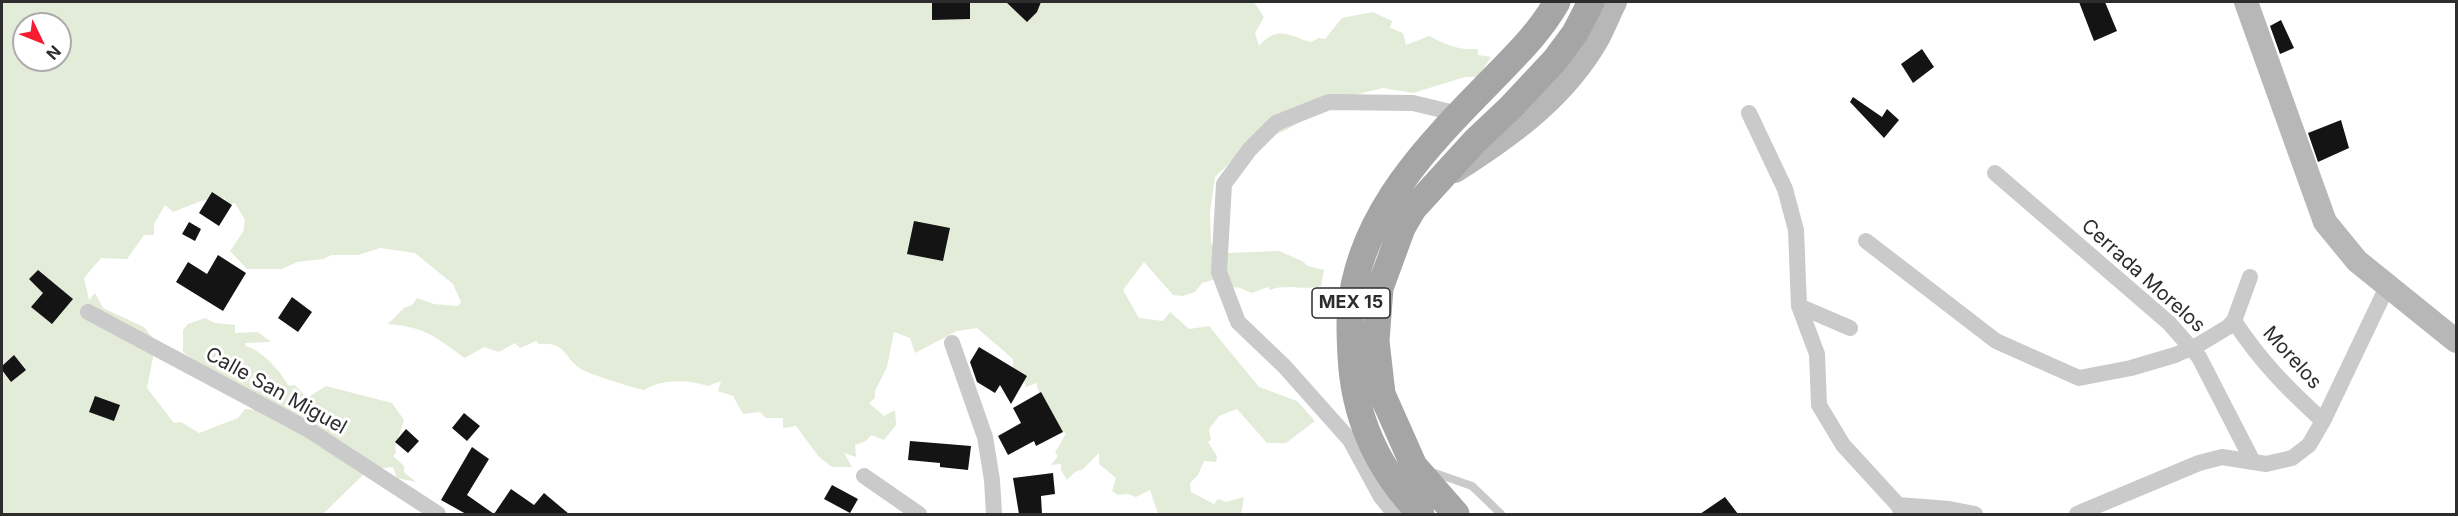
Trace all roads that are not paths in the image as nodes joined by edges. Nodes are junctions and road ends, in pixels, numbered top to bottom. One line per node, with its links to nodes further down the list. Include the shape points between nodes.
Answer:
1 (1545, 2): 6 (street)
2 (1557, 2): 6 (main road, MEX 15)
3 (1591, 2): 10 (main road, MEX 15, via 1555,60)
4 (1615, 2): 10 (street, via 1594,46 1564,86 1509,136)
5 (2246, 2): 13 (street, via 2325,222 2357,261)
6 (1538, 31): 8 (main road, MEX 15)
7 (1749, 113): 14 (street, via 1785,189 1796,230)
8 (1459, 114): 29 (street, via 1413,103 1329,102 1276,123 1224,184 1220,272 1238,322 1285,367 1350,440 1381,497); 30 (main road, MEX 15, via 1402,180 1374,227 1358,268 1352,298 1352,376 1358,408 1371,443 1405,498)
9 (1995, 173): 20 (street, Cerrada Morelos, via 2169,323)
10 (1432, 186): 23 (main road, MEX 15, via 1402,228 1380,288 1376,324 1382,394)
11 (1866, 241): 20 (street, via 1996,340 2079,378 2131,368)
12 (2250, 277): 16 (street)
13 (2387, 287): 18 (street); 21 (street)
14 (1799, 306): 17 (street); 25 (street, via 1817,354 1819,405 1843,445)
15 (88, 312): 26 (street, Calle San Miguel, via 309,430)
16 (2234, 321): 20 (street); 21 (street, Morelos, via 2284,386)
17 (1850, 328)
18 (2457, 341)
19 (952, 343): 28 (street, via 986,437)
20 (2191, 348): 22 (street, Cerrada Morelos)
21 (2323, 421): 22 (street, via 2309,445 2292,458 2266,464)
22 (2253, 462): 34 (street, via 2222,457 2199,463)
23 (1414, 466): 31 (main road, MEX 15); 32 (lane, via 1472,486)
24 (864, 476): 27 (street)
25 (1900, 510): 33 (street, via 1948,509)
26 (438, 514)
27 (919, 514)
28 (994, 514)
29 (1395, 514)
30 (1421, 514)
31 (1456, 514)
32 (1501, 514)
33 (1975, 514)
34 (2077, 514)

